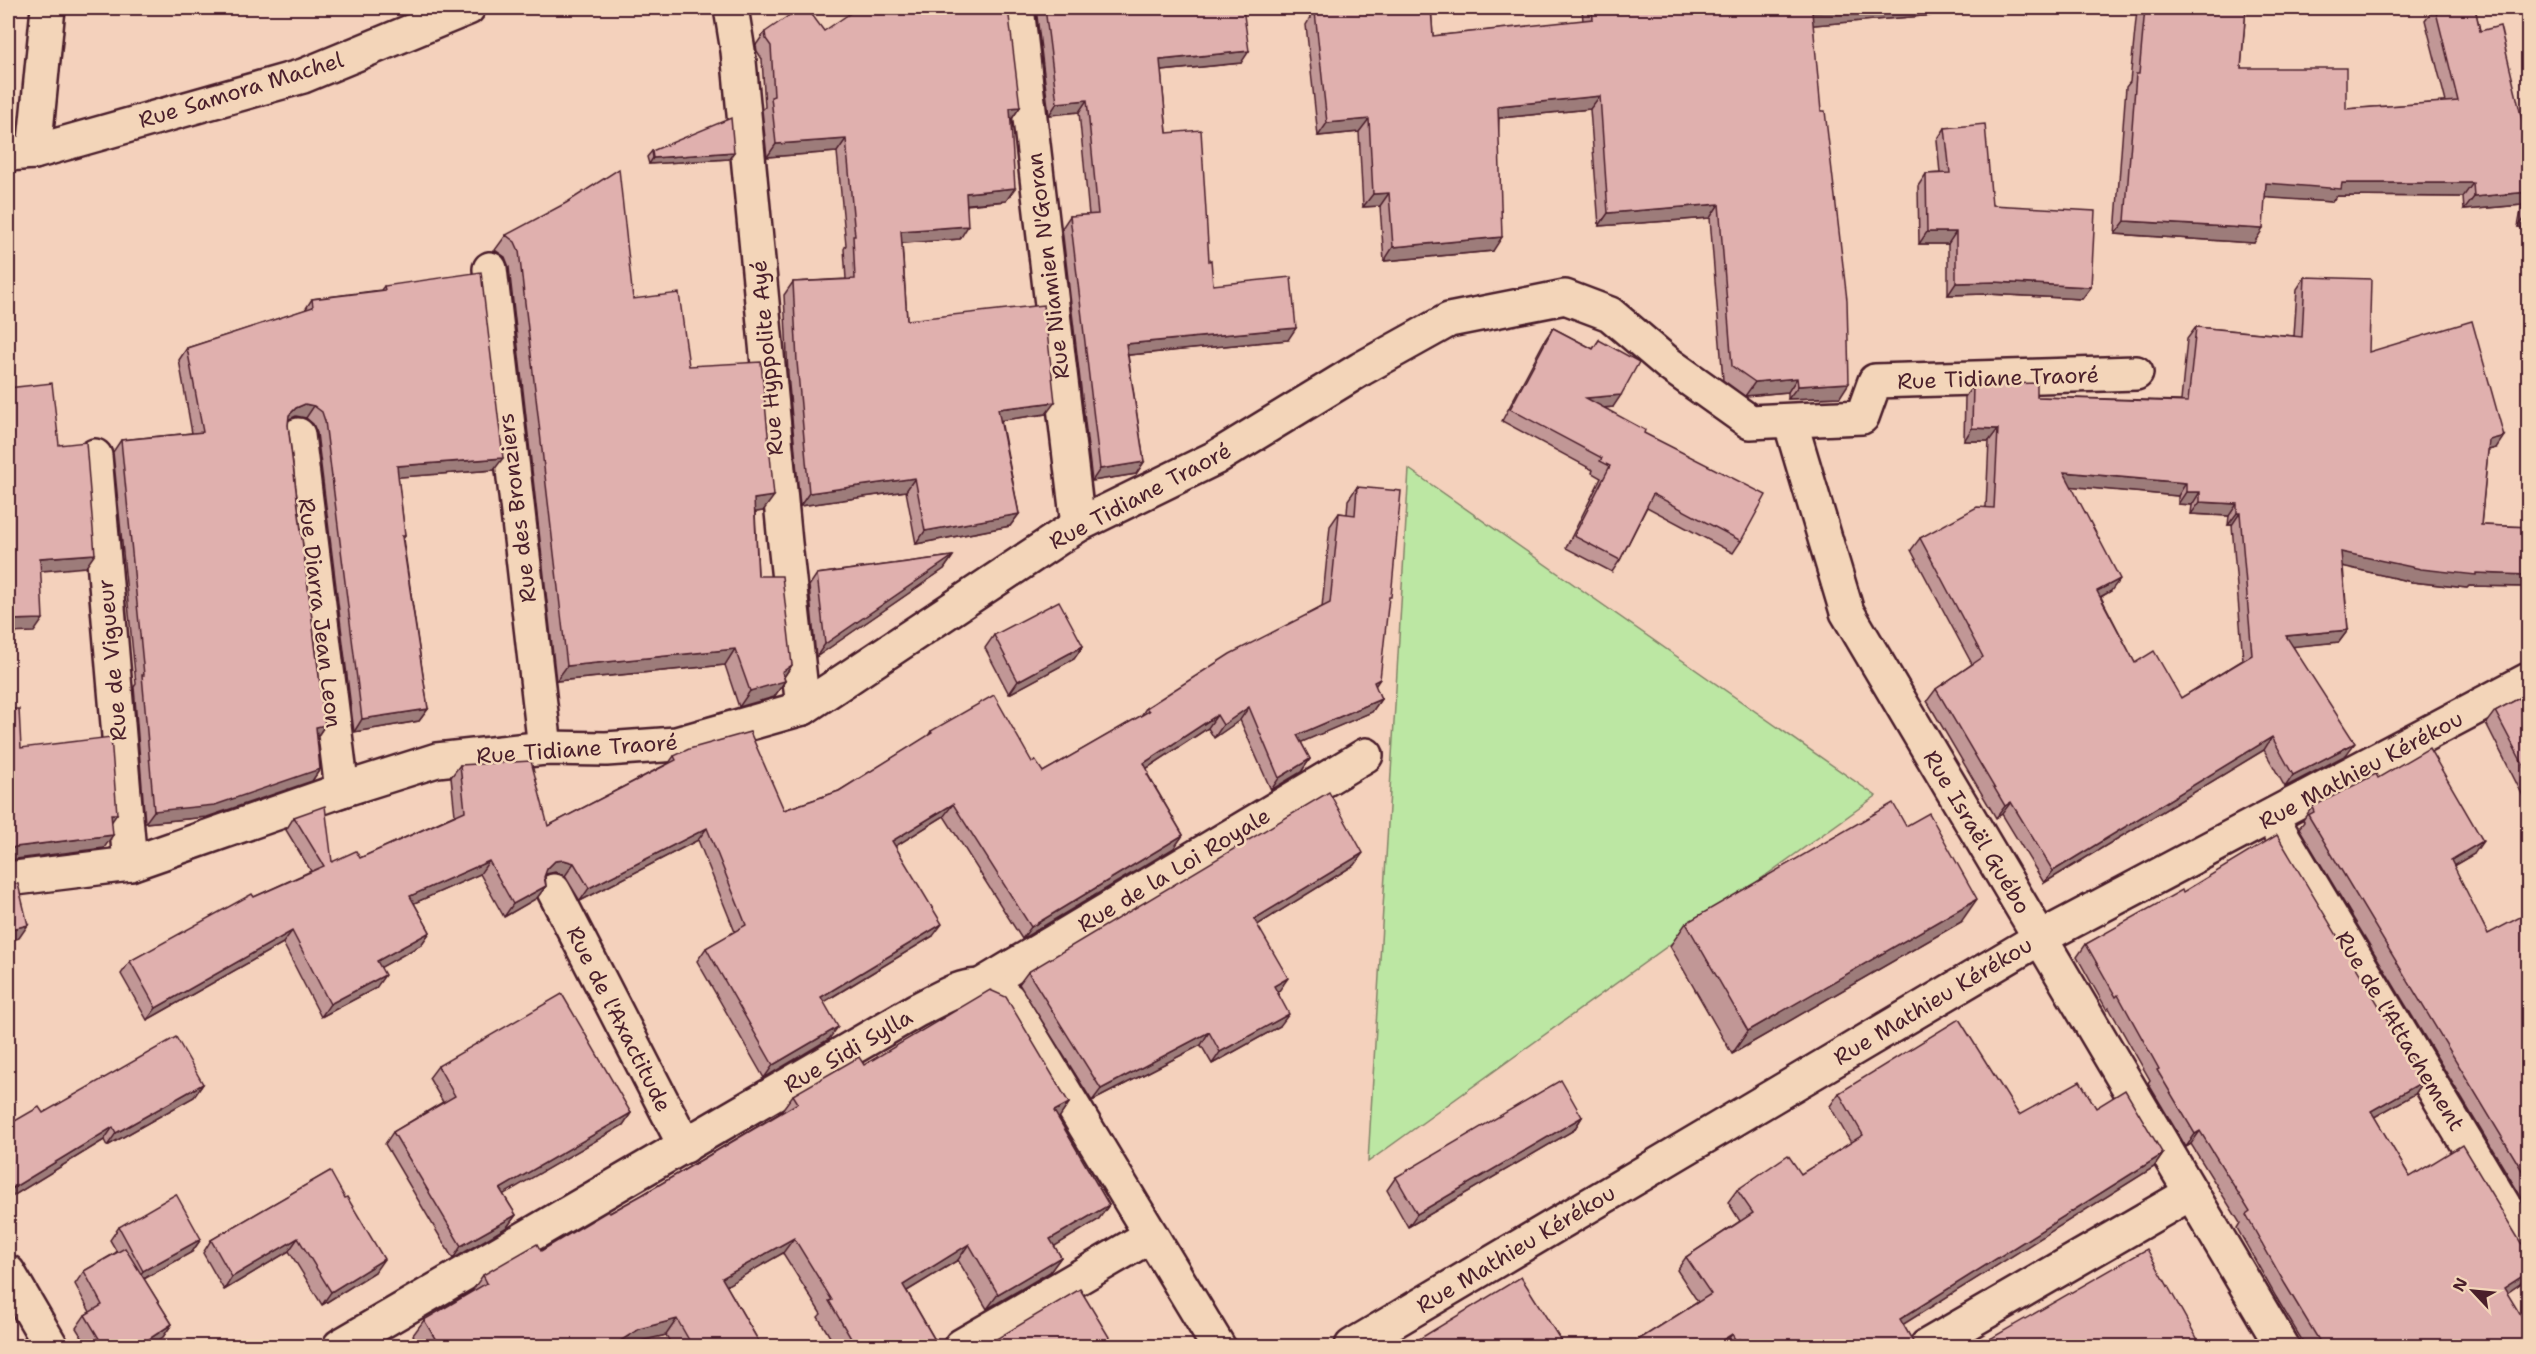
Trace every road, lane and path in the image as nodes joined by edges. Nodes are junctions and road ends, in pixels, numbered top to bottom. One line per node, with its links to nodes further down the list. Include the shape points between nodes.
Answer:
1 (48, 8): 5 (street)
2 (468, 8): 5 (street, Rue Samora Machel, via 303,76)
3 (731, 8): 13 (street, Rue Hyppolite Ayé)
4 (1017, 8): 11 (street, Rue Niamien N'Goran)
5 (21, 153)
6 (490, 269): 14 (street, Rue des Bronziers)
7 (2136, 374): 8 (street, Rue Tidiane Traoré, via 1875,381 1862,417)
8 (1790, 422): 11 (street, Rue Tidiane Traoré, via 1750,422 1670,365 1610,314 1565,297 1449,320 1215,458); 21 (street, Rue Israël Guébo, via 1847,612)
9 (298, 435): 16 (street, Rue Diarra Jean Leon)
10 (95, 456): 18 (street, Rue de Vigueur)
11 (1078, 525): 13 (street, Rue Tidiane Traoré)
12 (2529, 680): 17 (street, Rue Mathieu Kérékou)
13 (803, 708): 14 (street, Rue Tidiane Traoré, via 676,744)
14 (544, 748): 16 (street, Rue Tidiane Traoré, via 437,760)
15 (1366, 755): 22 (street, Rue de la Loi Royale)
16 (342, 790): 18 (street, Rue Tidiane Traoré)
17 (2271, 817): 21 (street, Rue Mathieu Kérékou); 26 (street, Rue de l'Attachement)
18 (130, 864): 19 (street, Rue Tidiane Traoré)
19 (8, 879)
20 (554, 891): 23 (street, Rue de l'Axactitude)
21 (2040, 938): 24 (street, Rue Israël Guébo); 33 (street, Rue Mathieu Kérékou)
22 (982, 984): 23 (street, Rue Sidi Sylla, via 960,989 916,1010); 25 (street, via 998,989 1009,1000)
23 (685, 1146): 28 (street, Rue Sidi Sylla)
24 (2191, 1193): 34 (street); 35 (street, Rue Israël Guébo)
25 (1150, 1236): 31 (street); 32 (street)
26 (2529, 1245)
27 (8, 1272): 29 (street)
28 (378, 1337): 30 (street, Rue Sidi Sylla)
29 (51, 1347)
30 (340, 1347)
31 (961, 1347)
32 (1218, 1347)
33 (1352, 1347)
34 (1927, 1347)
35 (2282, 1347)

